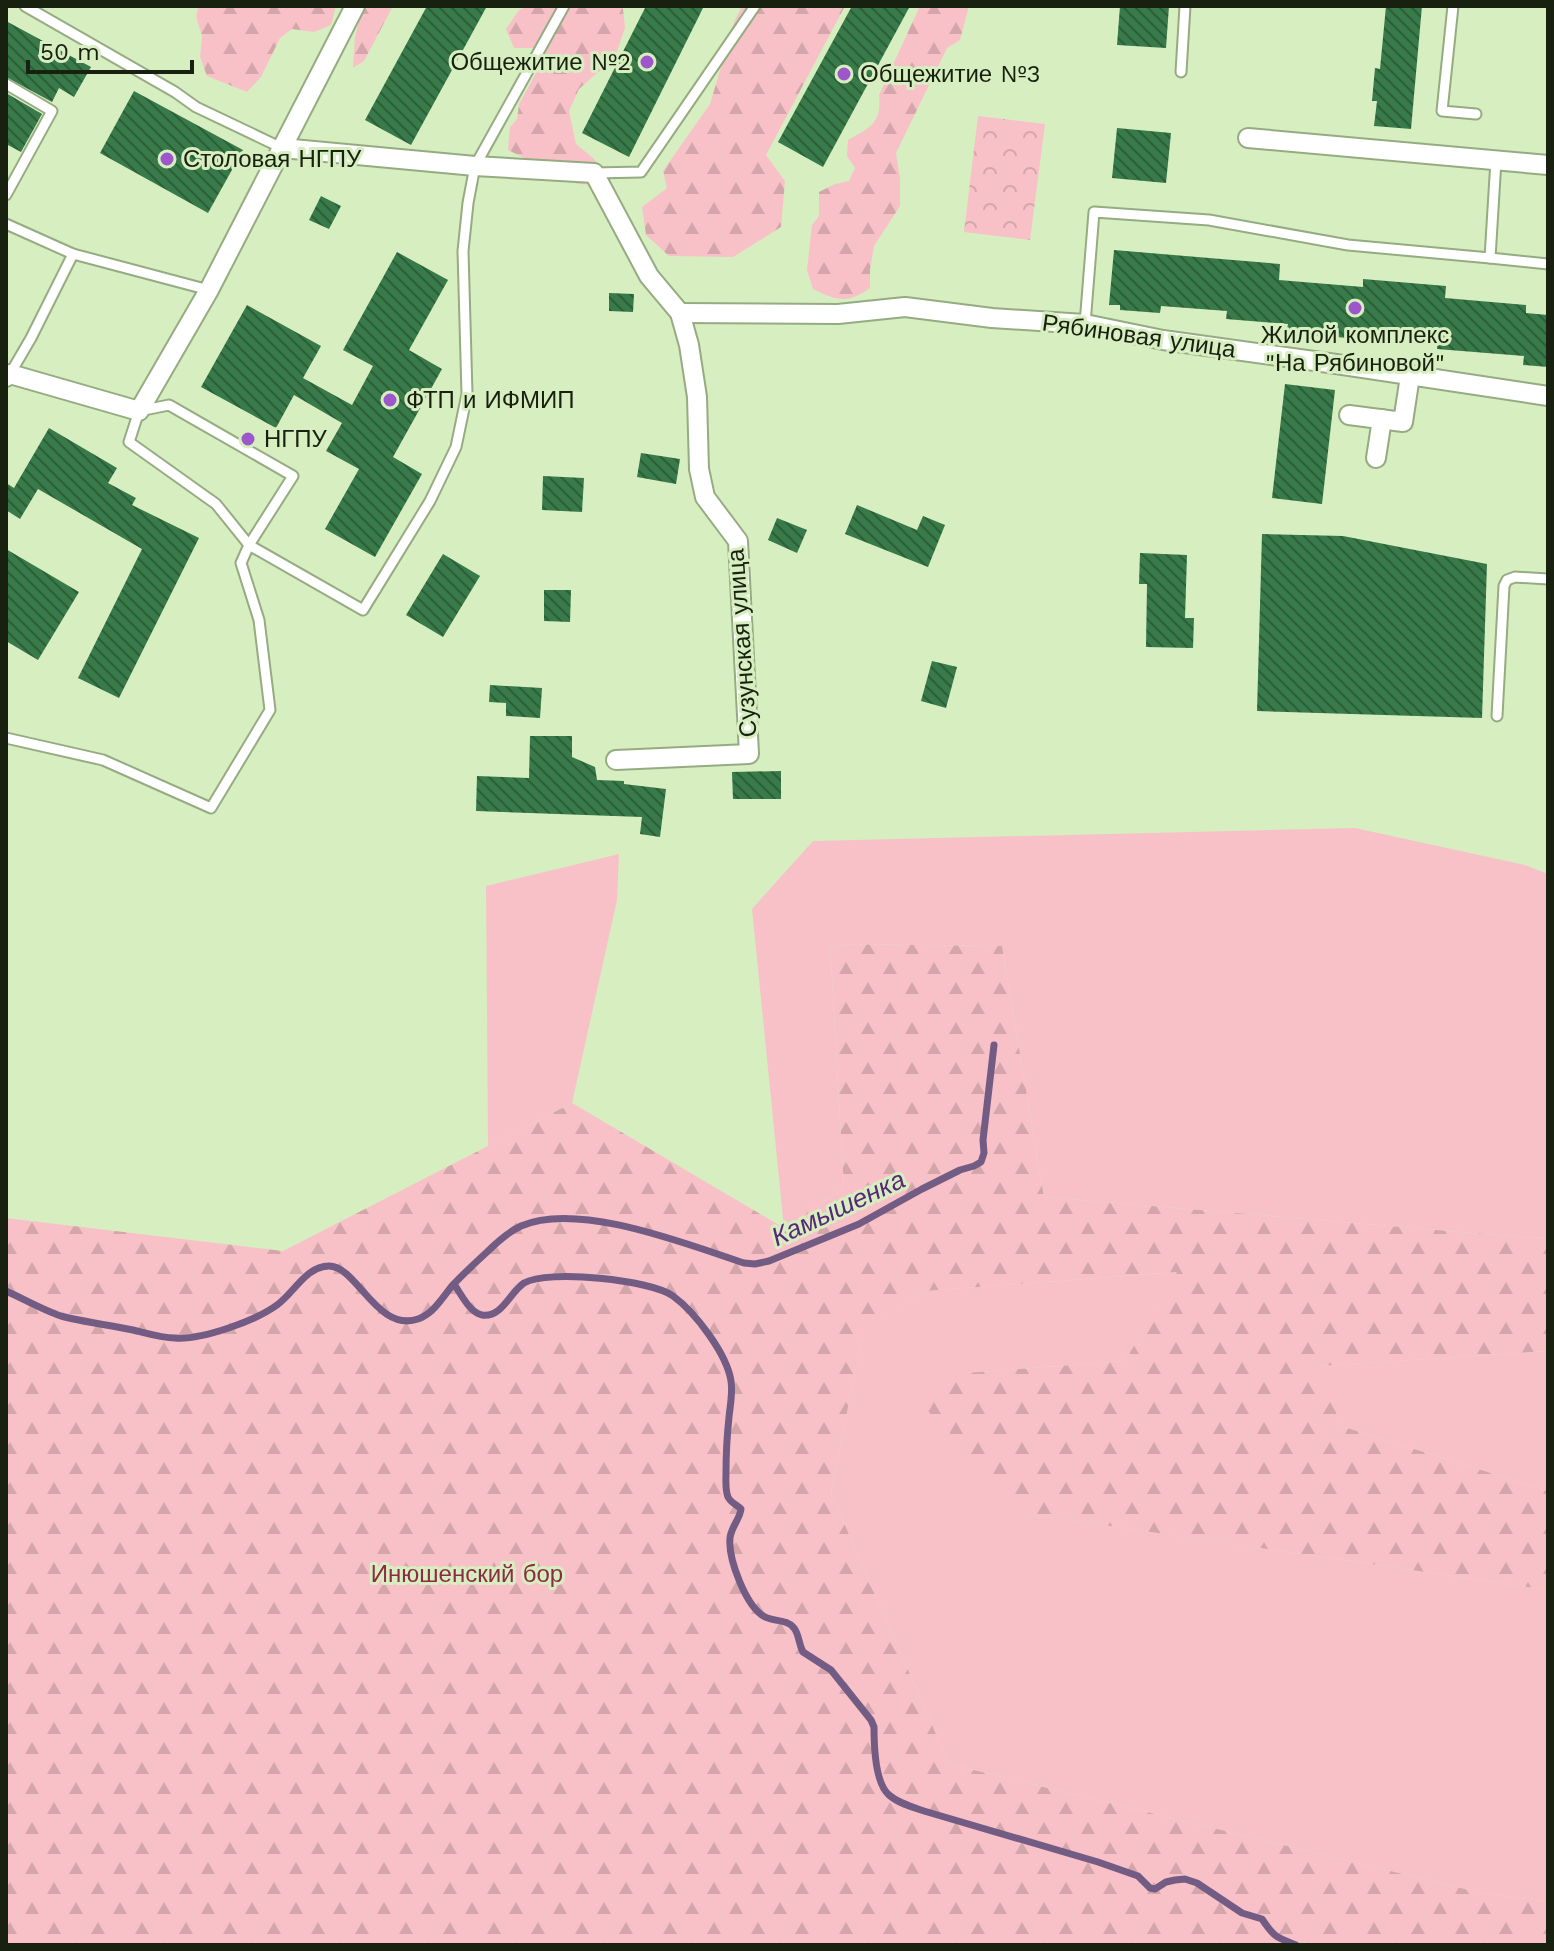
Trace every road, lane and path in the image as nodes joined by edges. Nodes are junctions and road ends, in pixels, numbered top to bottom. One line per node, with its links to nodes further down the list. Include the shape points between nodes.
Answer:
1 (25, 6): 11 (lane, via 196,107)
2 (355, 6): 11 (street)
3 (564, 6): 14 (lane)
4 (755, 6): 15 (lane, via 641,172)
5 (1185, 6): 7 (lane)
6 (1453, 6): 9 (lane, via 1442,111)
7 (1181, 72)
8 (6, 84): 16 (lane, via 52,111)
9 (1476, 114)
10 (1248, 138): 12 (street)
11 (282, 148): 14 (street); 21 (street)
12 (1496, 160): 13 (street); 19 (lane)
13 (1548, 165)
14 (475, 166): 15 (street); 31 (lane, via 463,251 467,394 456,447 430,501 363,610)
15 (594, 173): 22 (street, Сузунская улица, via 649,276)
16 (6, 195)
17 (6, 224): 18 (lane)
18 (73, 254): 21 (lane); 24 (lane)
19 (1490, 258): 20 (lane); 23 (lane, via 1348,245 1209,220 1094,212)
20 (1548, 264)
21 (209, 290): 27 (street)
22 (680, 313): 23 (street, Рябиновая улица, via 838,314 905,307); 35 (street, Сузунская улица, via 697,397 705,497 738,541 749,754)
23 (1085, 324): 25 (street, Рябиновая улица)
24 (8, 375): 27 (street)
25 (1410, 376): 26 (street, Рябиновая улица); 29 (street, via 1403,422)
26 (1548, 396)
27 (139, 411): 31 (lane, via 129,442 216,504); 31 (lane, via 169,405 293,476)
28 (1349, 415): 29 (street)
29 (1382, 419): 30 (street)
30 (1376, 458)
31 (249, 545): 34 (lane, via 241,563 259,620 270,710 211,808 103,760)
32 (1548, 579): 33 (lane, via 1515,577 1504,586)
33 (1497, 716)
34 (6, 738)
35 (616, 760)

